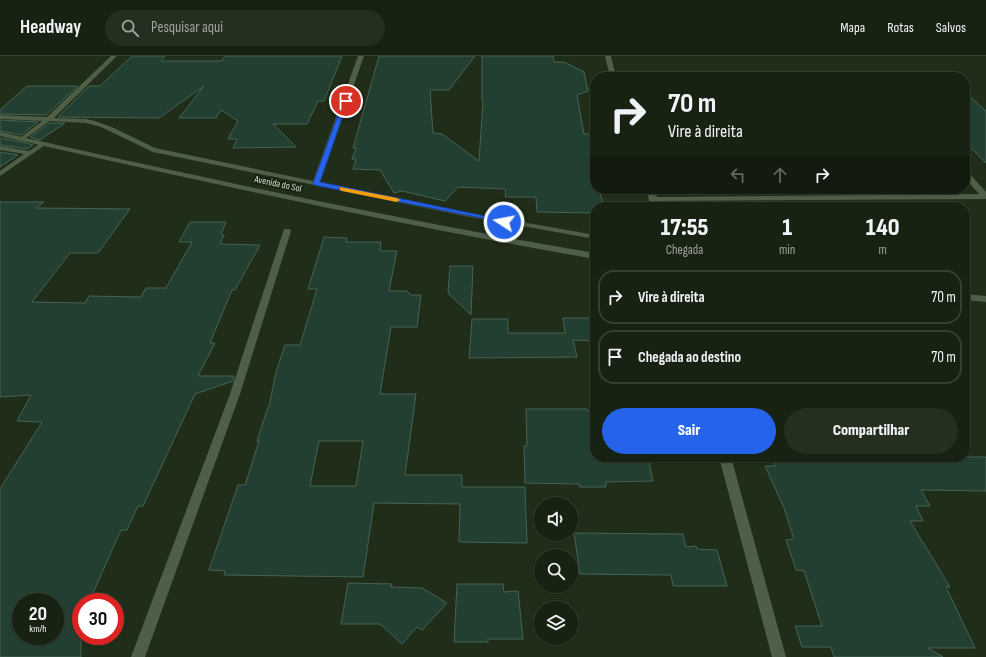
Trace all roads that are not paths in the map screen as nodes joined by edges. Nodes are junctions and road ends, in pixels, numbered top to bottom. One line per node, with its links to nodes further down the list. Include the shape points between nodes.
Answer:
1 (114, 56): 6 (street)
2 (361, 56): 14 (street)
3 (608, 56): 4 (street)
4 (612, 72)
5 (0, 117): 6 (street)
6 (50, 118): 8 (street); 14 (street, via 100,123 153,150 266,175)
7 (0, 134): 8 (street, Avenida do Sol)
8 (22, 139): 9 (street, Avenida do Sol)
9 (44, 143): 11 (street); 19 (street, Avenida do Sol, via 388,219)
10 (0, 148): 11 (street)
11 (28, 153): 12 (street)
12 (0, 174)
13 (970, 179): 15 (street)
14 (316, 183): 18 (street, via 472,216)
15 (986, 197): 16 (street)
16 (710, 202)
17 (288, 231): 23 (street, via 235,394)
18 (590, 236)
19 (590, 255)
20 (970, 297): 21 (street)
21 (986, 299)
22 (726, 462): 24 (street)
23 (138, 657)
24 (779, 657)

